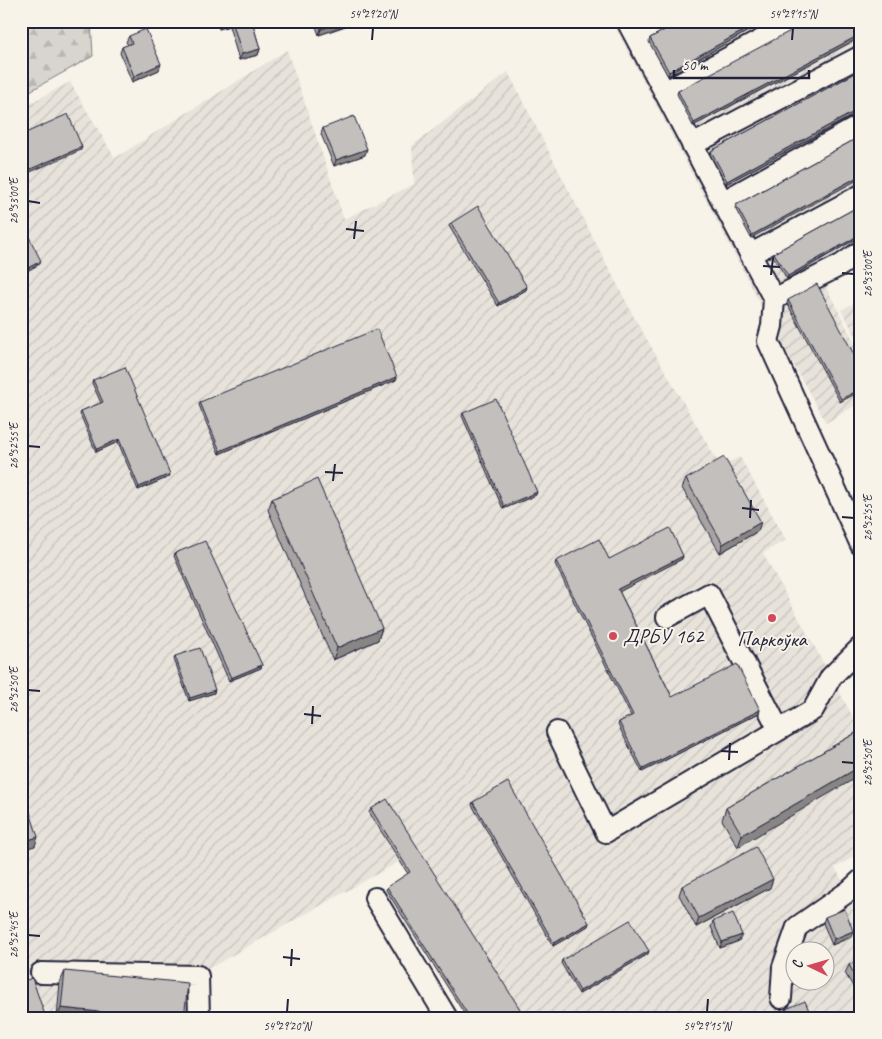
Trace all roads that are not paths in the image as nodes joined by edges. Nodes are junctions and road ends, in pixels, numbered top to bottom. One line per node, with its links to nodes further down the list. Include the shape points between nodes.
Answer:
1 (667, 21): 3 (lane)
2 (797, 21): 5 (lane)
3 (632, 30): 5 (lane)
4 (861, 56): 7 (lane)
5 (664, 92): 7 (lane)
6 (861, 125): 9 (lane)
7 (692, 145): 9 (lane)
8 (861, 195): 11 (lane)
9 (722, 202): 11 (lane)
10 (861, 251): 12 (lane)
11 (751, 254): 12 (lane)
12 (774, 299): 13 (lane, via 768,341)
13 (861, 545)
14 (667, 617): 16 (lane, via 709,594)
15 (861, 647): 16 (lane, via 831,677 813,710)
16 (779, 730): 17 (lane, via 606,832)
17 (557, 732)
18 (861, 880): 21 (lane, via 797,927 783,968)
19 (375, 898): 23 (lane)
20 (41, 973): 22 (lane, via 198,976)
21 (781, 998)
22 (199, 1018)
23 (447, 1018)

